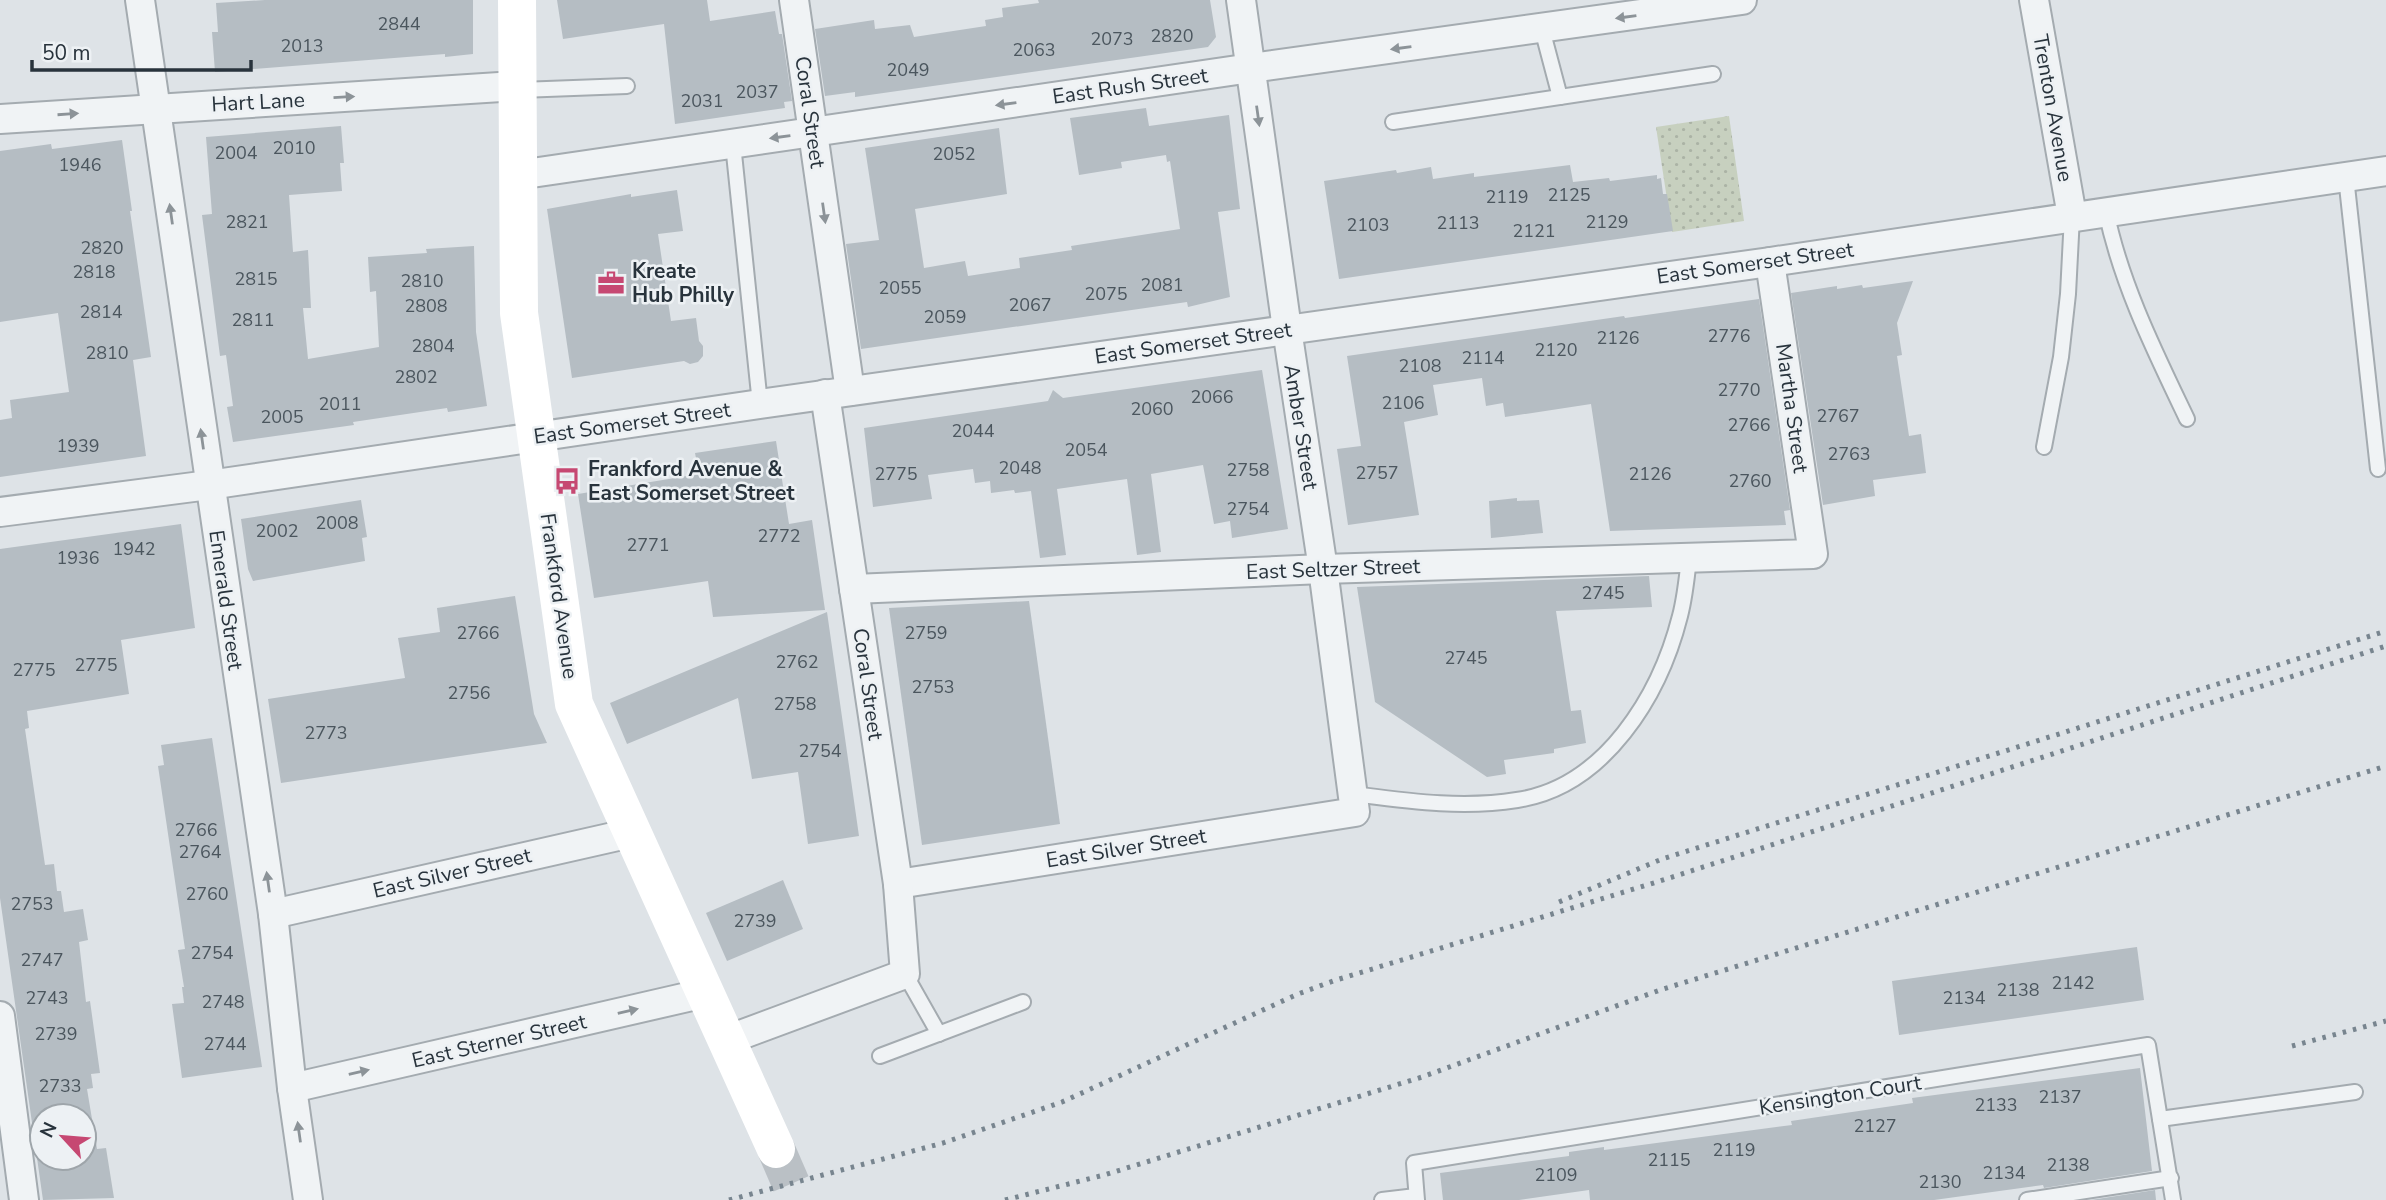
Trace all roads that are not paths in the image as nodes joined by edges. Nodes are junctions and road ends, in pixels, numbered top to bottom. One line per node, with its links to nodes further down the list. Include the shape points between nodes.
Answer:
1 (140, 0): 13 (street, Emerald Street)
2 (517, 0): 11 (main road, Frankford Avenue)
3 (794, 0): 16 (street, Coral Street)
4 (1241, 0): 8 (street, Amber Street)
5 (1742, 0): 7 (street, East Rush Street, one-way to 7)
6 (2034, 0): 22 (street, Trenton Avenue)
7 (1542, 29): 8 (street, East Rush Street, one-way to 8); 12 (lane)
8 (1251, 68): 16 (street, East Rush Street, one-way to 16); 24 (street, Amber Street, one-way to 24)
9 (1713, 74): 12 (lane)
10 (627, 86): 11 (lane)
11 (516, 88): 13 (street, Hart Lane, one-way to 11); 19 (main road, Frankford Avenue)
12 (1560, 97): 15 (lane)
13 (156, 108): 14 (street, Hart Lane, one-way to 13); 31 (street, Emerald Street, one-way to 13)
14 (0, 119)
15 (1393, 122)
16 (812, 132): 17 (street, East Rush Street, one-way to 17); 25 (street, Coral Street, one-way to 25)
17 (733, 144): 19 (street, East Rush Street); 26 (lane)
18 (2386, 171): 20 (street, East Somerset Street)
19 (518, 175): 28 (main road, Frankford Avenue, via 519,313)
20 (2346, 177): 21 (street, East Somerset Street); 30 (lane)
21 (2105, 211): 22 (street, East Somerset Street); 27 (lane, via 2114,249)
22 (2072, 216): 23 (street, East Somerset Street); 29 (lane, via 2061,357)
23 (1770, 262): 24 (street, East Somerset Street); 33 (street, Martha Street)
24 (1287, 329): 25 (street, East Somerset Street); 35 (street, Amber Street)
25 (837, 393): 26 (street, East Somerset Street); 36 (street, Coral Street)
26 (760, 404): 28 (street, East Somerset Street)
27 (2187, 419)
28 (536, 437): 31 (street, East Somerset Street); 38 (main road, Frankford Avenue, via 574,704)
29 (2044, 447)
30 (2378, 469)
31 (209, 485): 32 (street, East Somerset Street); 40 (street, Emerald Street, one-way to 31)
32 (0, 513)
33 (1813, 554): 34 (street, East Seltzer Street)
34 (1689, 558): 35 (street, East Seltzer Street); 37 (lane, via 1681,613 1663,666 1637,715 1606,755 1570,783 1520,800 1471,805)
35 (1323, 569): 36 (street, East Seltzer Street); 37 (street, Amber Street)
36 (854, 589): 39 (street, Coral Street)
37 (1354, 803): 39 (street, East Silver Street)
38 (631, 833): 40 (street, East Silver Street); 42 (main road, Frankford Avenue)
39 (898, 884): 41 (street, Coral Street)
40 (272, 914): 48 (street, Emerald Street)
41 (905, 974): 45 (lane); 46 (street)
42 (705, 993): 46 (main road, Frankford Avenue); 48 (street, East Sterner Street, one-way to 42)
43 (1023, 1002): 45 (lane)
44 (1, 1025): 52 (street)
45 (939, 1034): 47 (lane)
46 (727, 1040): 51 (main road, Frankford Avenue)
47 (880, 1056)
48 (292, 1088): 56 (street, Emerald Street, one-way to 48)
49 (2356, 1092): 50 (lane)
50 (2160, 1119): 53 (lane, Kensington Court); 54 (lane, Kensington Court, via 2148,1045 1414,1163)
51 (776, 1149)
52 (10, 1164): 55 (street)
53 (2171, 1178): 58 (lane); 59 (lane, Kensington Court)
54 (1417, 1198): 57 (lane)
55 (24, 1200)
56 (308, 1200)
57 (1382, 1200)
58 (2027, 1200)
59 (2173, 1200)

